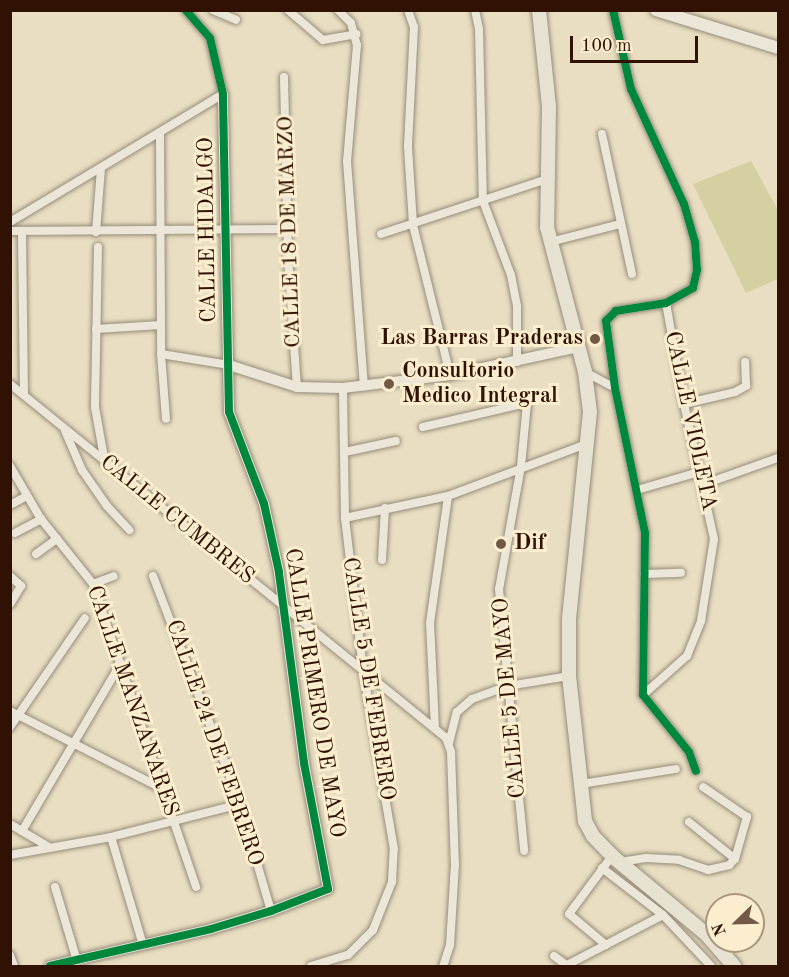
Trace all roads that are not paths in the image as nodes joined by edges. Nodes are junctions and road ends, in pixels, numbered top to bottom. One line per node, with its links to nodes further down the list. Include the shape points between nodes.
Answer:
1 (186, 10): 14 (street, via 210,38)
2 (213, 10): 10 (street)
3 (288, 10): 11 (street, via 323,40)
4 (338, 10): 11 (street)
5 (475, 10): 19 (street, via 479,28)
6 (539, 10): 18 (main road, via 549,106)
7 (613, 10): 33 (street, CALLE VIOLETA, via 631,89 684,204 695,242 697,270 693,288)
8 (656, 10): 12 (main road)
9 (410, 14): 22 (street, via 408,147)
10 (236, 20)
11 (356, 34): 44 (street, via 347,161)
12 (778, 48)
13 (284, 77): 23 (street, CALLE 18 DE MARZO)
14 (223, 94): 15 (street); 24 (street, CALLE HIDALGO)
15 (160, 134): 17 (street); 26 (street)
16 (602, 134): 21 (street)
17 (101, 168): 20 (street); 27 (street)
18 (547, 179): 19 (street); 30 (main road)
19 (483, 201): 22 (street); 38 (street, via 515,295)
20 (10, 222)
21 (620, 224): 30 (street); 32 (street)
22 (413, 225): 29 (street); 42 (street)
23 (288, 229): 24 (street); 45 (street, CALLE 18 DE MARZO)
24 (226, 230): 26 (street); 40 (street, CALLE HIDALGO)
25 (10, 231): 28 (street)
26 (160, 231): 27 (street); 34 (street)
27 (96, 232): 28 (street)
28 (21, 233): 48 (street)
29 (381, 234)
30 (550, 242): 36 (main road)
31 (98, 247): 35 (street)
32 (632, 274)
33 (666, 303): 47 (street, via 609,314 606,321); 49 (street, CALLE VIOLETA)
34 (161, 325): 35 (street); 37 (street)
35 (96, 329): 57 (street, via 95,407)
36 (579, 347): 38 (street); 41 (main road)
37 (161, 354): 40 (street); 50 (street)
38 (517, 362): 42 (street)
39 (745, 362): 49 (street, via 746,386)
40 (229, 365): 45 (street); 81 (street, CALLE PRIMERO DE MAYO, via 229,412 264,504)
41 (585, 372): 47 (street); 54 (main road)
42 (450, 375): 44 (street)
43 (10, 384): 48 (street, CALLE CUMBRES)
44 (364, 386): 46 (street)
45 (297, 387): 46 (street)
46 (343, 388): 55 (street, CALLE 5 DE FEBRERO)
47 (615, 388): 62 (street)
48 (24, 395): 52 (street, CALLE CUMBRES)
49 (684, 404): 60 (street, CALLE VIOLETA)
50 (166, 419)
51 (423, 427): 59 (street, CALLE 5 DE MAYO, via 527,403)
52 (63, 428): 57 (street, CALLE CUMBRES); 69 (street, via 82,470)
53 (396, 441): 55 (street)
54 (589, 442): 59 (street); 85 (main road, via 569,618)
55 (345, 452): 67 (street, CALLE 5 DE FEBRERO)
56 (778, 458): 61 (street)
57 (105, 463): 81 (street, CALLE CUMBRES)
58 (10, 466): 63 (street, CALLE MANZANARES)
59 (521, 466): 64 (street); 86 (street, CALLE 5 DE MAYO, via 499,589)
60 (699, 472): 61 (street, CALLE VIOLETA); 62 (street)
61 (702, 485): 87 (street, CALLE VIOLETA, via 714,539 701,621 687,656)
62 (637, 490): 75 (street, via 645,533)
63 (27, 496): 65 (street); 68 (street, CALLE MANZANARES)
64 (448, 496): 66 (street); 90 (street, via 430,623)
65 (10, 505)
66 (385, 508): 67 (street); 73 (street)
67 (345, 518): 84 (street, CALLE 5 DE FEBRERO)
68 (40, 519): 70 (street); 71 (street, CALLE MANZANARES)
69 (129, 530)
70 (15, 533)
71 (57, 539): 72 (street); 79 (street, CALLE MANZANARES)
72 (36, 554)
73 (382, 561)
74 (681, 573): 75 (street)
75 (644, 574): 87 (street)
76 (10, 576): 80 (street, via 21,586)
77 (114, 576): 79 (street)
78 (153, 576): 98 (street, CALLE 24 DE FEBRERO)
79 (93, 584): 83 (street, CALLE MANZANARES)
80 (10, 604)
81 (286, 609): 84 (street, CALLE CUMBRES); 112 (street, CALLE PRIMERO DE MAYO, via 288,654 304,763 328,889)
82 (85, 618): 88 (street)
83 (122, 663): 92 (street); 97 (street, CALLE MANZANARES)
84 (363, 669): 90 (street, CALLE CUMBRES); 124 (street, CALLE 5 DE FEBRERO, via 394,849 392,882 373,930 348,955)
85 (569, 676): 86 (street); 95 (main road)
86 (508, 686): 91 (street, via 464,705 457,712); 105 (street, CALLE 5 DE MAYO)
87 (643, 695): 94 (street, via 689,752)
88 (14, 713): 89 (street); 92 (street)
89 (10, 727)
90 (435, 728): 91 (street, CALLE CUMBRES)
91 (449, 743): 125 (street, via 455,864 450,945)
92 (73, 746): 97 (street); 102 (street)
93 (675, 769): 95 (street)
94 (696, 771)
95 (581, 784): 107 (main road, via 585,821 593,836)
96 (703, 787): 108 (street, via 747,817)
97 (164, 789): 99 (street, CALLE MANZANARES)
98 (240, 804): 99 (street); 112 (street, CALLE 24 DE FEBRERO)
99 (174, 820): 103 (street); 111 (street, CALLE MANZANARES)
100 (689, 822): 108 (street)
101 (10, 824): 102 (street)
102 (22, 831): 104 (street)
103 (111, 837): 104 (street); 115 (street)
104 (49, 847): 106 (street)
105 (524, 851)
106 (10, 855)
107 (616, 859): 108 (street, via 679,860 720,870); 109 (street); 114 (main road)
108 (735, 859)
109 (602, 868): 113 (street); 116 (street, via 569,917)
110 (55, 887): 120 (street)
111 (195, 887)
112 (271, 911): 115 (street)
113 (663, 915): 116 (street); 121 (street)
114 (705, 926)
115 (143, 945): 120 (street)
116 (606, 945): 126 (street)
117 (725, 953): 128 (main road)
118 (10, 955): 122 (street)
119 (554, 956): 126 (street)
120 (77, 961): 123 (street)
121 (709, 964): 127 (street)
122 (14, 966)
123 (50, 966)
124 (311, 966)
125 (443, 966)
126 (567, 966)
127 (698, 966)
128 (734, 966)

